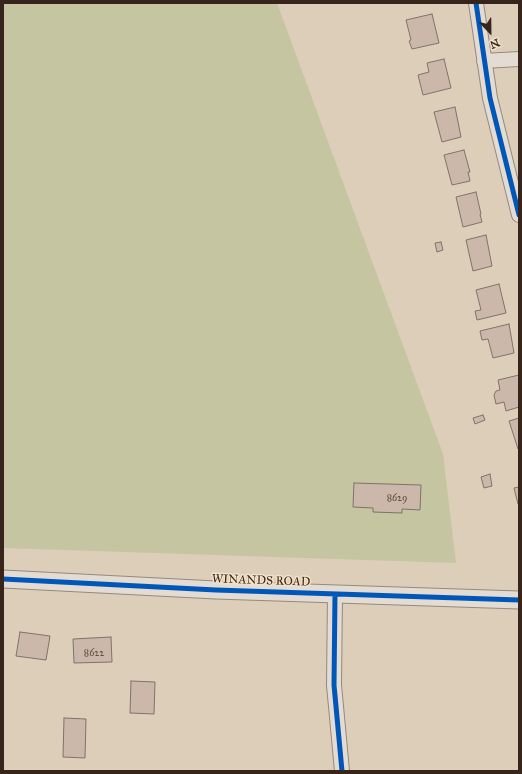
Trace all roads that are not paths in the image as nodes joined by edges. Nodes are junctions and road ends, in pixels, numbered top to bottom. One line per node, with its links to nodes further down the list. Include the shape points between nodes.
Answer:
1 (476, 3): 3 (street)
2 (519, 60): 3 (street)
3 (484, 61): 4 (street, via 490,98)
4 (519, 215)
5 (3, 579): 6 (street, WINANDS ROAD)
6 (335, 594): 7 (street, WINANDS ROAD); 8 (street, via 334,685)
7 (519, 600)
8 (342, 771)

